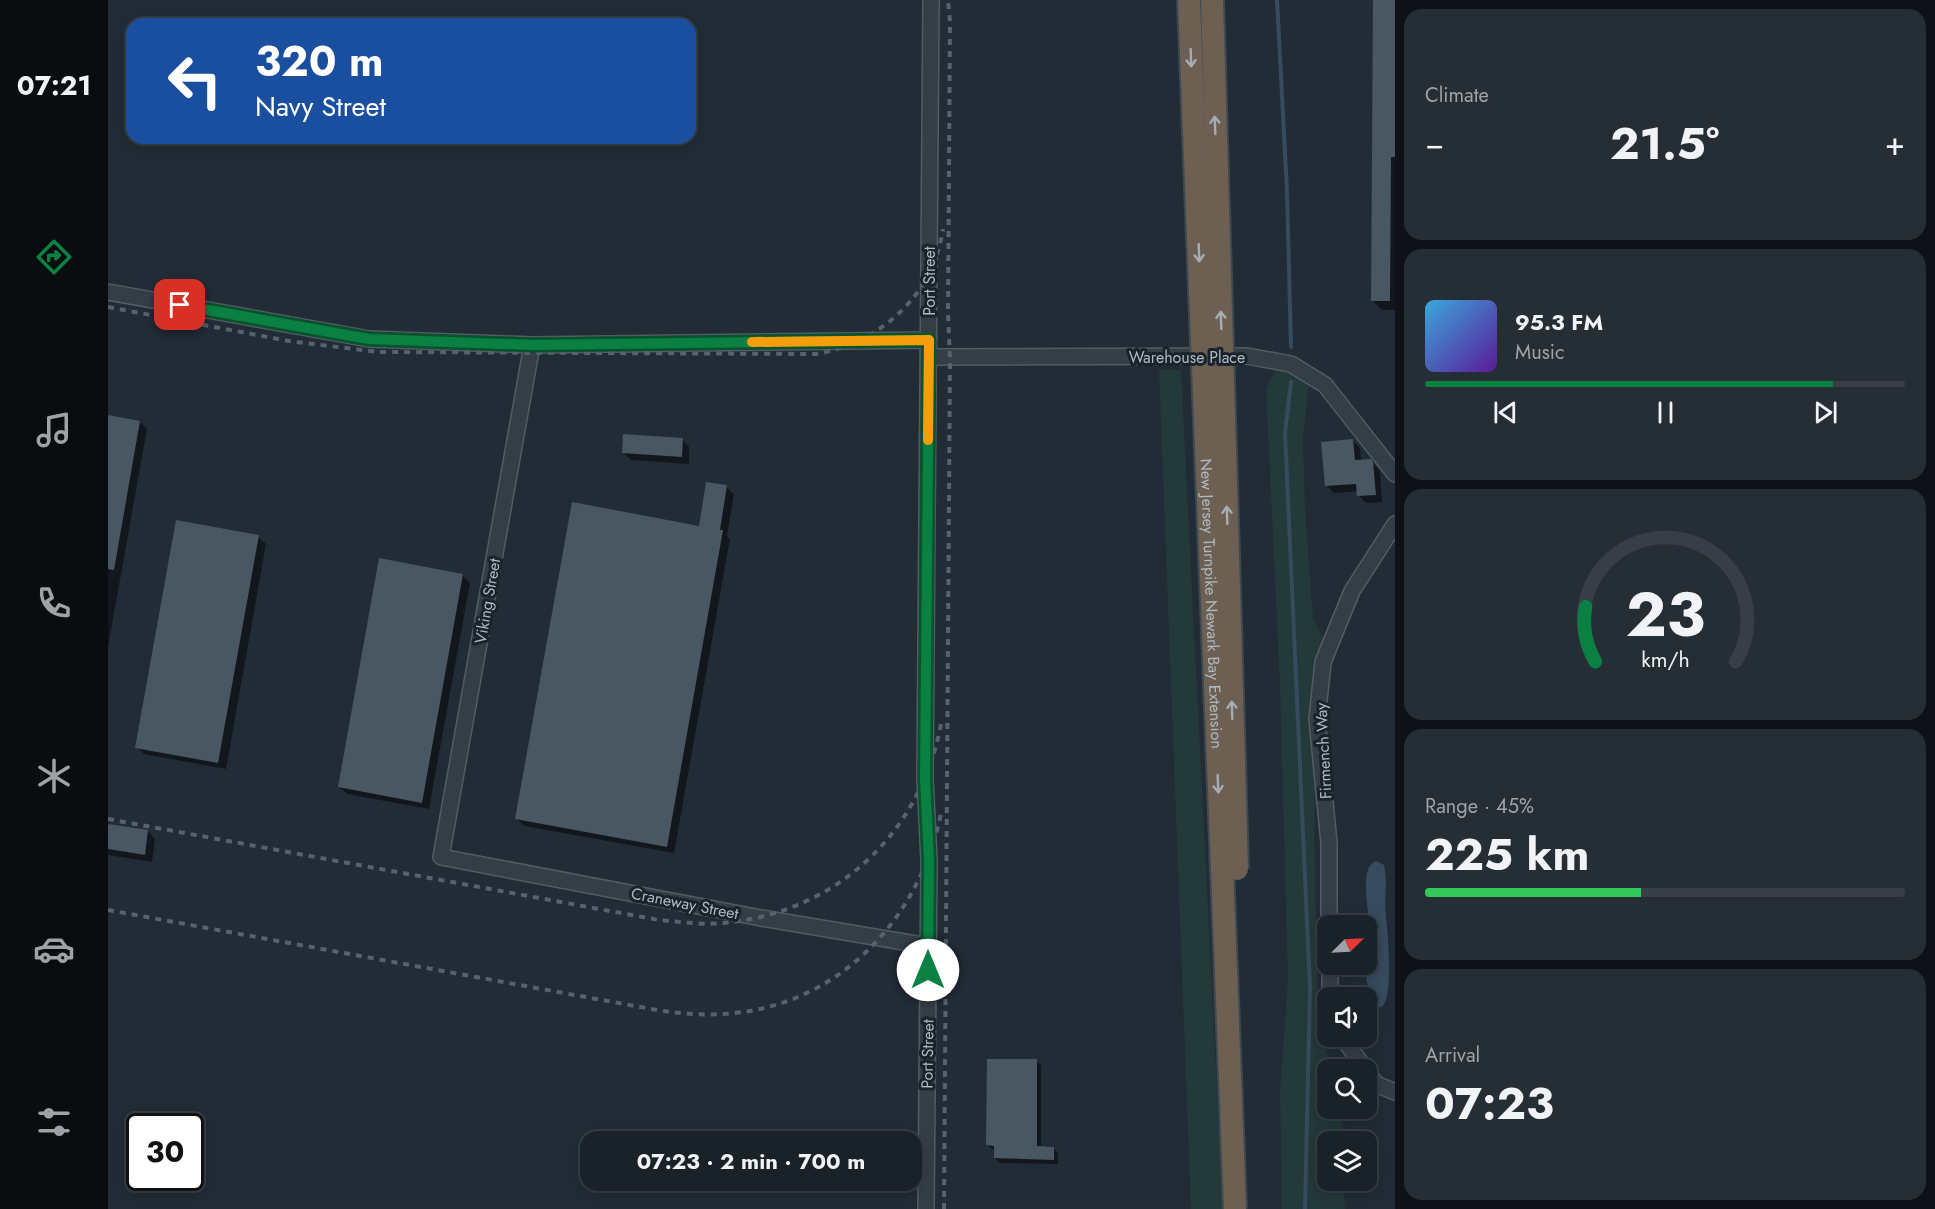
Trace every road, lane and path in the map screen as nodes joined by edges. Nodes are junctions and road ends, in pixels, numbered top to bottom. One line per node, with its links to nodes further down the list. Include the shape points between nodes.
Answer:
1 (932, 0): 5 (street, Port Street)
2 (1189, 0): 16 (highway, New Jersey Turnpike Newark Bay Extension, one-way to 16, bridge)
3 (1212, 0): 17 (highway, New Jersey Turnpike Newark Bay Extension, one-way to 3, bridge)
4 (108, 292): 6 (street, via 369,339)
5 (929, 340): 6 (street); 7 (street, Port Street)
6 (532, 345): 10 (street, Viking Street)
7 (928, 357): 8 (street, Warehouse Place, via 1247,356 1291,364 1325,385); 12 (street, Port Street)
8 (1395, 474)
9 (1395, 524): 11 (street, Firmench Way, via 1352,591 1323,662 1317,719 1329,843)
10 (441, 857): 12 (street, Craneway Street)
11 (1329, 915)
12 (928, 946): 15 (street, Port Street)
13 (1377, 1084): 14 (street)
14 (1395, 1092)
15 (926, 1209)
16 (1235, 1209)
17 (1250, 1209)

